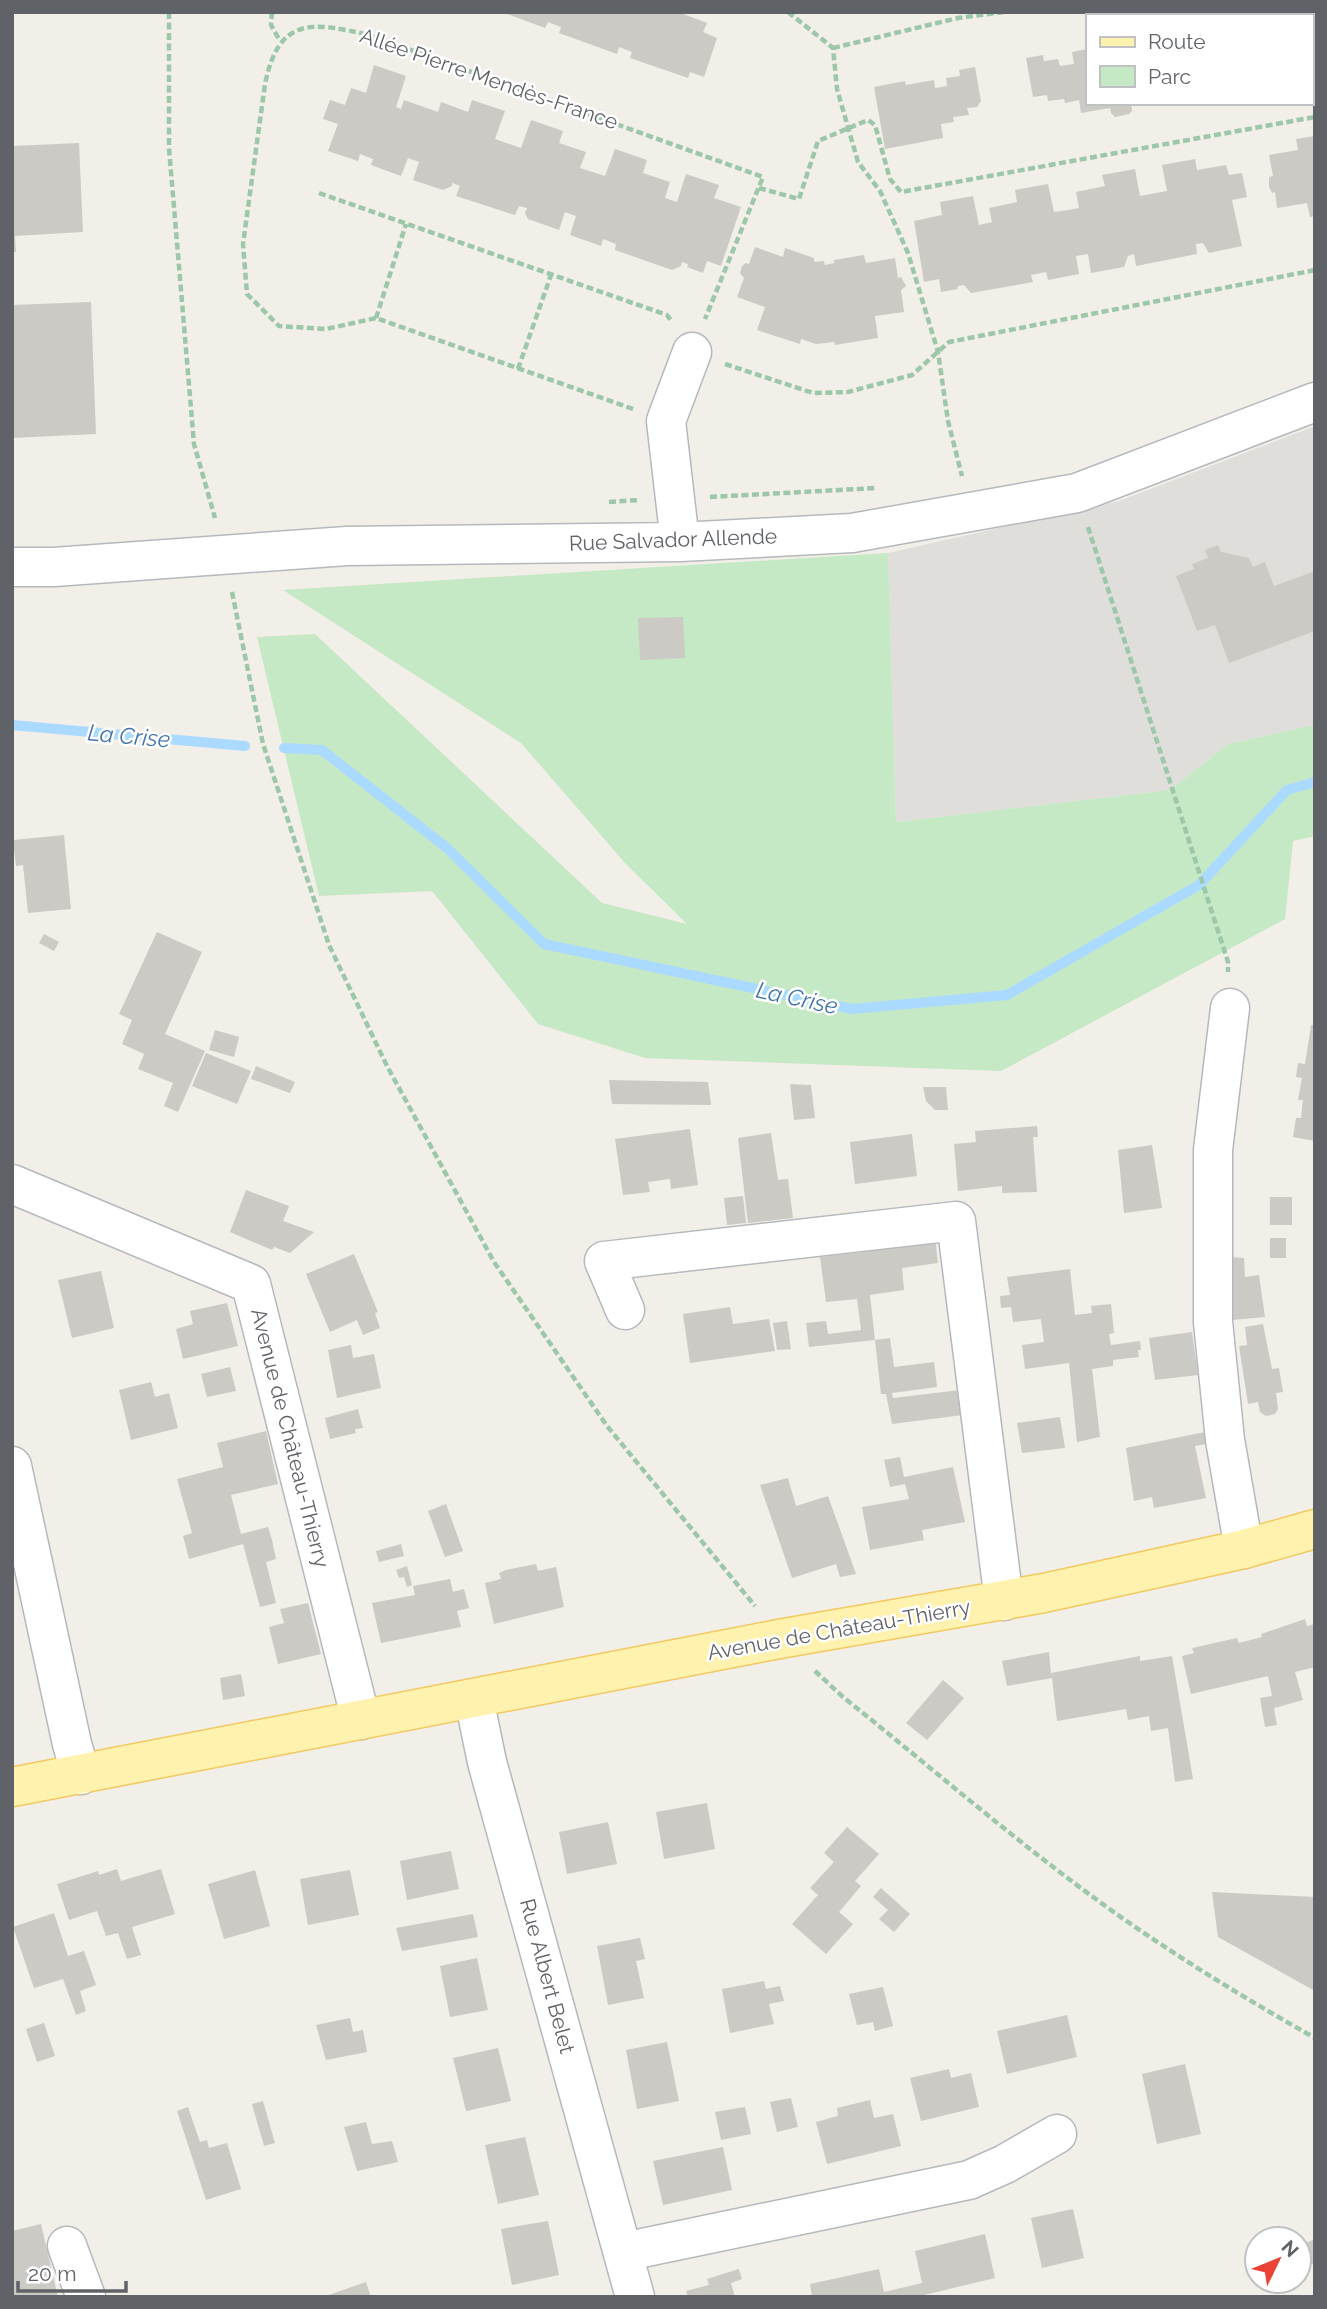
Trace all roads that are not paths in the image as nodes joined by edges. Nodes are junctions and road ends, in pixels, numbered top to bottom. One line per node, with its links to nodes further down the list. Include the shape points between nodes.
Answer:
1 (692, 352): 3 (street, via 666,421)
2 (1315, 402): 3 (street, Rue Salvador Allende, via 1077,493 852,533)
3 (680, 542): 4 (street, Rue Salvador Allende, via 347,545 54,568)
4 (12, 567)
5 (1230, 1008): 10 (street, via 1213,1150 1213,1322 1225,1440)
6 (12, 1184): 13 (street, Avenue de Château-Thierry, via 251,1284)
7 (625, 1310): 11 (street, via 604,1261 956,1221)
8 (12, 1466): 14 (street)
9 (1315, 1530): 10 (main road, Avenue de Château-Thierry)
10 (1244, 1549): 11 (main road, Avenue de Château-Thierry)
11 (1004, 1601): 12 (main road, Avenue de Château-Thierry, via 779,1639)
12 (474, 1699): 13 (main road, Avenue de Château-Thierry); 18 (street, Rue Albert Belet, via 491,1776)
13 (361, 1720): 14 (main road, Avenue de Château-Thierry)
14 (81, 1775): 15 (main road, Avenue de Château-Thierry)
15 (12, 1787)
16 (1057, 2134): 18 (street, via 969,2180)
17 (67, 2246): 19 (street)
18 (623, 2252): 20 (street, Rue Albert Belet)
19 (86, 2297)
20 (635, 2297)

